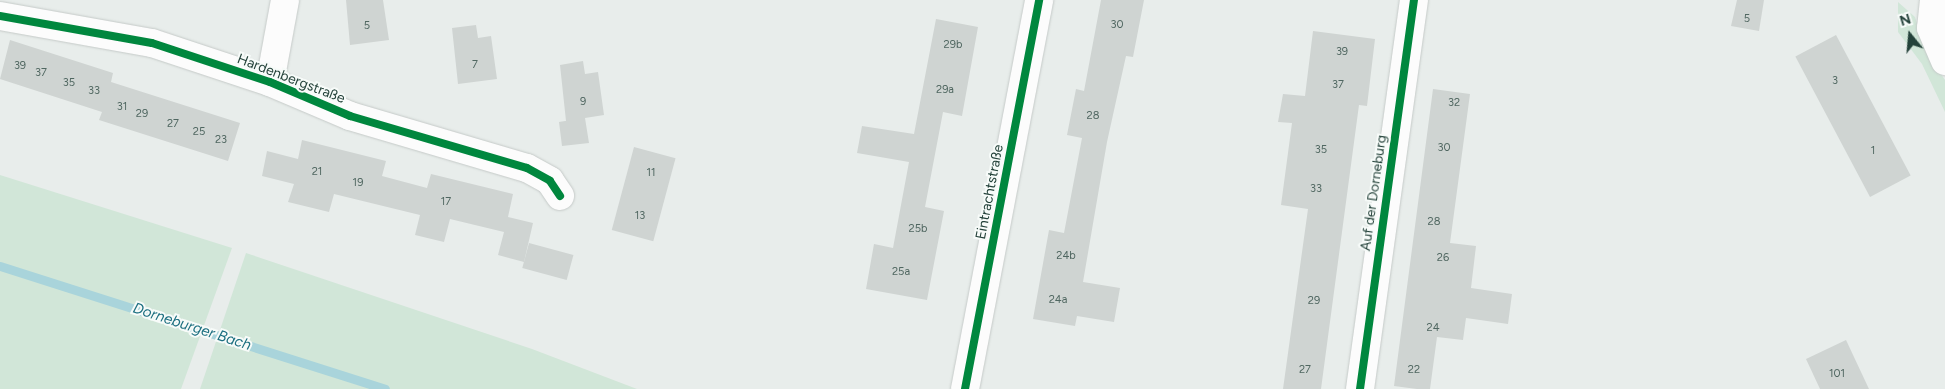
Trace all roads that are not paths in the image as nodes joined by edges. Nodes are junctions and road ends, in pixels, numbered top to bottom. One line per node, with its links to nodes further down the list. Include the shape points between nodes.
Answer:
1 (285, 0): 7 (street, Hardenbergstraße)
2 (1039, 0): 9 (street, Eintrachtstraße)
3 (1414, 0): 10 (street, Auf der Dorneburg)
4 (1925, 4): 6 (street, via 1935,44)
5 (0, 16): 7 (street, Hardenbergstraße, via 152,43)
6 (1945, 61)
7 (270, 82): 8 (street, Hardenbergstraße, via 350,116 527,168 550,181)
8 (560, 196)
9 (965, 389)
10 (1360, 389)

